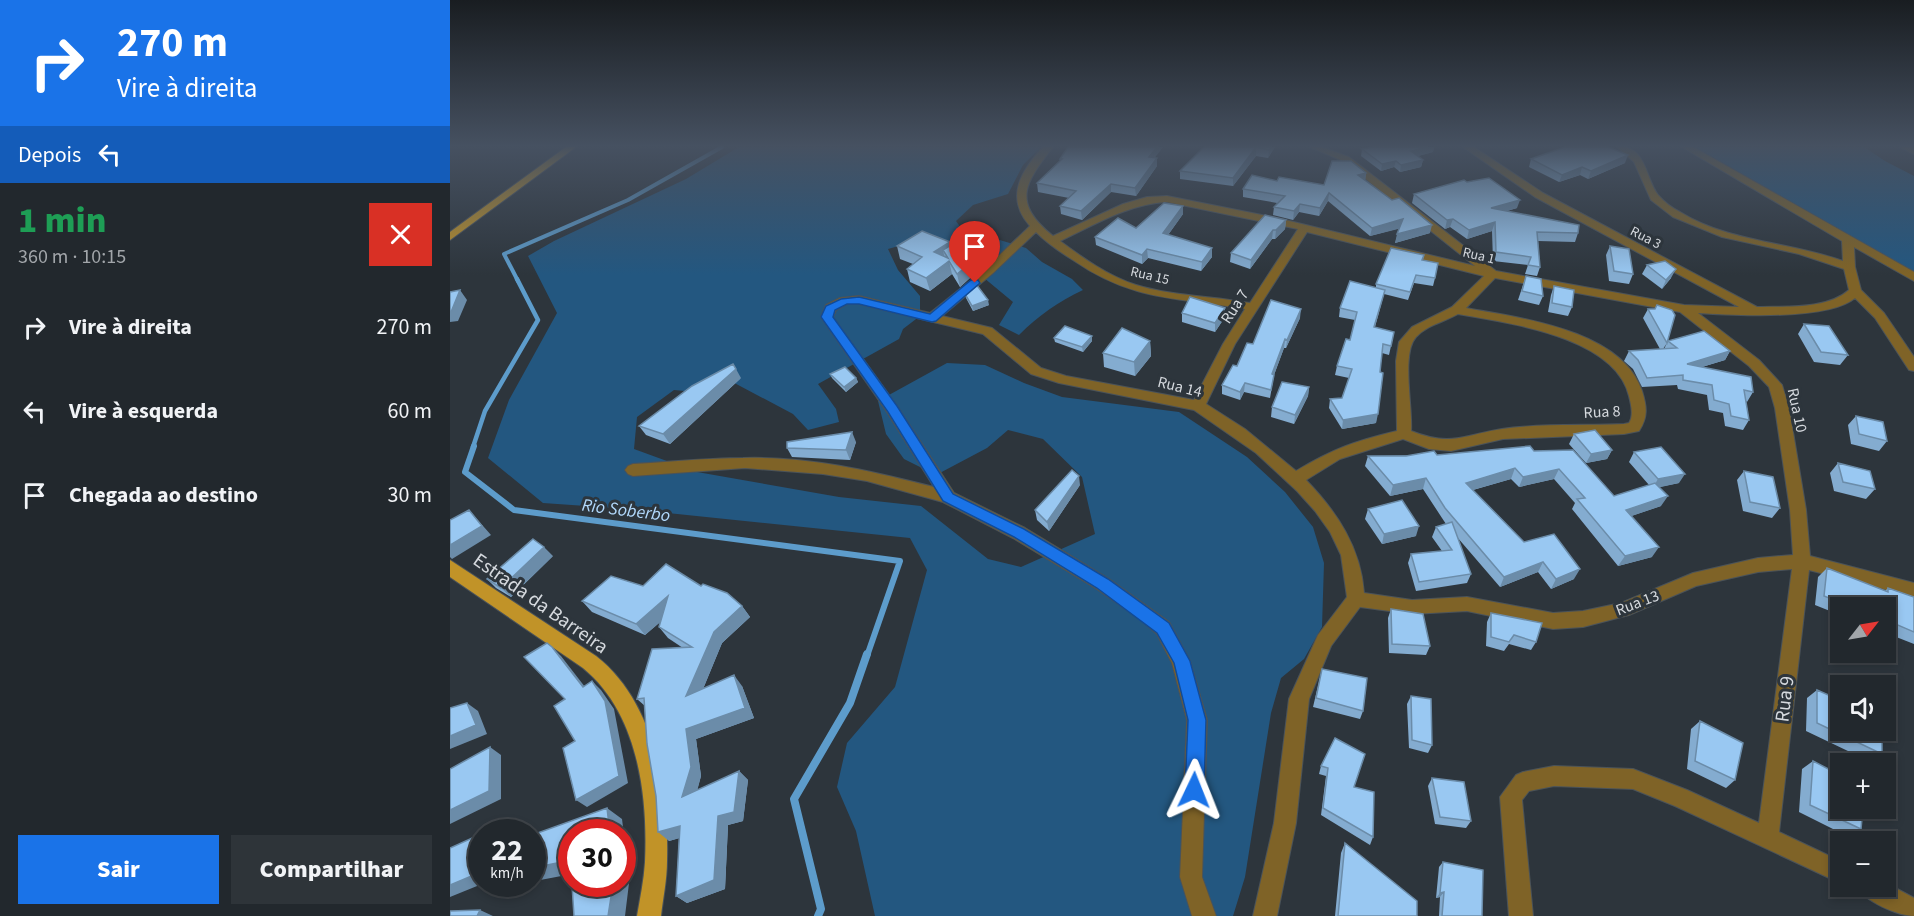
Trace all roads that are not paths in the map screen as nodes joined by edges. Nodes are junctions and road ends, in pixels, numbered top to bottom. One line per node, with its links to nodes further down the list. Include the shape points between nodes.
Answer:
1 (514, 190): 9 (main road)
2 (1021, 190): 7 (street, via 1022,208)
3 (1385, 190): 13 (street)
4 (1531, 190): 19 (street, Rua 3)
5 (1648, 190): 12 (street, via 1660,204 1707,228)
6 (1762, 190): 10 (street)
7 (1035, 227): 11 (street, Rua 15); 20 (street)
8 (1304, 228): 11 (street, Rua 1, via 1167,199 1147,200); 13 (street, Rua 1); 16 (street, Rua 7)
9 (450, 237)
10 (1848, 239): 12 (street); 14 (street)
11 (1053, 240): 16 (street, Rua 15, via 1094,269 1133,288)
12 (1849, 267): 15 (street)
13 (1492, 274): 17 (street, Rua 1); 18 (street)
14 (1914, 277)
15 (1855, 291): 19 (street, Rua 1, via 1824,306); 21 (street, via 1880,316)
16 (1253, 307): 22 (street, Rua 7, via 1229,344)
17 (1684, 309): 19 (street, Rua 1); 27 (street, Rua 10, via 1776,385 1798,510)
18 (1455, 310): 23 (street, via 1419,328 1407,340 1403,350); 23 (street, Rua 8, via 1567,335 1610,357 1630,381 1639,419 1634,427 1624,429 1503,434 1451,446 1429,444)
19 (1754, 310)
20 (932, 318): 22 (street, Rua 14, via 991,333 1036,371); 26 (street, via 859,300 844,301 830,308 827,317)
21 (1914, 367)
22 (1198, 406): 25 (street, Rua 14)
23 (1404, 434): 25 (street, via 1335,455)
24 (633, 470): 26 (street, via 745,463 823,468 867,475)
25 (1296, 480): 30 (street, via 1326,513 1347,549)
26 (948, 497): 36 (street, via 1019,533 1103,584 1163,628 1182,661 1197,720 1191,877)
27 (1802, 561): 29 (street, Rua 13); 30 (street, Rua 13, via 1714,574 1623,610 1582,619 1553,621 1467,604 1412,607); 31 (street, Rua 9)
28 (450, 567): 35 (main road, Estrada da Barreira, via 582,656 606,676 629,709 643,748 654,799 656,862)
29 (1914, 590)
30 (1356, 599): 37 (street, via 1324,641 1299,699 1285,823)
31 (1768, 837): 32 (street); 38 (street, via 1633,779 1554,776 1523,782 1511,797)
32 (1830, 868)
33 (1889, 897): 34 (street)
34 (1914, 910)
35 (649, 916)
36 (1204, 916)
37 (1265, 916)
38 (1521, 916)

